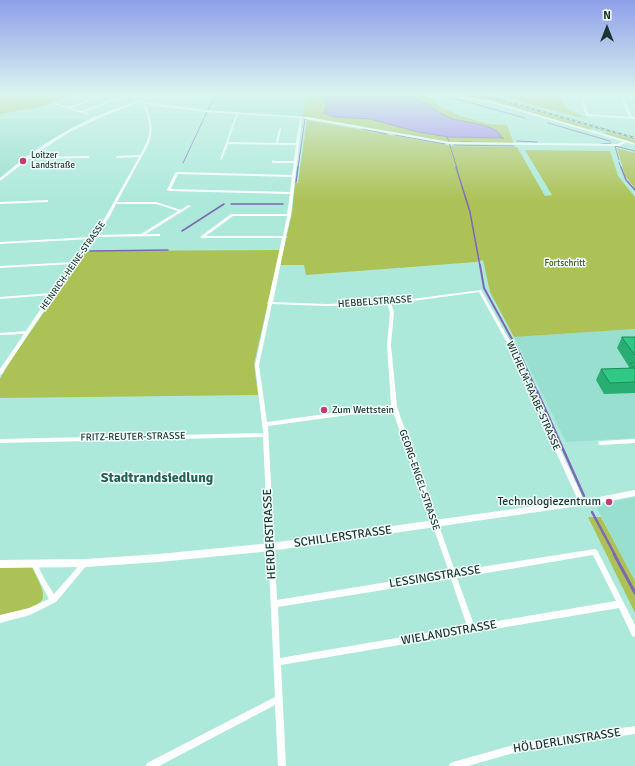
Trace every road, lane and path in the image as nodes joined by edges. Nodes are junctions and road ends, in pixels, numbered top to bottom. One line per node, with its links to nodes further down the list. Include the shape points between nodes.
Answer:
1 (76, 129): 16 (main road, via 45,144)
2 (151, 129): 13 (street, HEINRICH-HEINE-STRASSE, via 152,133)
3 (232, 129): 9 (street)
4 (280, 129): 10 (street)
5 (300, 129): 11 (street, HERDERSTRASSE)
6 (365, 129): 8 (street, via 449,143 619,145)
7 (582, 129): 8 (main road)
8 (626, 142): 12 (main road)
9 (227, 143): 10 (street); 17 (street)
10 (277, 143): 11 (street)
11 (298, 144): 19 (street, HERDERSTRASSE)
12 (635, 144)
13 (141, 156): 15 (street); 25 (street, HEINRICH-HEINE-STRASSE)
14 (88, 157): 16 (street)
15 (117, 157)
16 (25, 158): 21 (main road)
17 (221, 159)
18 (273, 161): 19 (street)
19 (296, 162): 20 (street, HERDERSTRASSE)
20 (294, 176): 22 (street, HERDERSTRASSE); 22 (street, via 178,172 169,190)
21 (0, 180)
22 (292, 192): 28 (street, HERDERSTRASSE)
23 (47, 201): 24 (street)
24 (0, 203)
25 (116, 203): 27 (street, via 156,203); 31 (street, HEINRICH-HEINE-STRASSE)
26 (190, 206): 27 (street)
27 (181, 211): 29 (street)
28 (289, 215): 32 (street, HERDERSTRASSE); 32 (street, via 232,215 202,237)
29 (142, 236): 30 (street); 31 (street)
30 (160, 236)
31 (94, 237): 33 (street); 34 (street, HEINRICH-HEINE-STRASSE)
32 (285, 237): 40 (street, HERDERSTRASSE)
33 (0, 243)
34 (75, 263): 35 (street); 38 (street, HEINRICH-HEINE-STRASSE)
35 (0, 268)
36 (480, 291): 41 (street, HEBBELSTRASSE); 53 (street, WILHELM-RAABE-STRASSE, via 508,341)
37 (3, 292): 39 (street)
38 (53, 294): 39 (street); 42 (street, HEINRICH-HEINE-STRASSE)
39 (0, 298)
40 (269, 303): 41 (street, HEBBELSTRASSE); 46 (street, HERDERSTRASSE, via 257,365)
41 (389, 303): 45 (street, GEORG-ENGEL-STRASSE, via 392,312 389,345)
42 (27, 332): 43 (street); 44 (street, HEINRICH-HEINE-STRASSE)
43 (0, 334)
44 (0, 373)
45 (394, 406): 46 (street); 54 (street, GEORG-ENGEL-STRASSE)
46 (265, 424): 47 (street, HERDERSTRASSE)
47 (265, 435): 48 (street, FRITZ-REUTER-STRASSE); 55 (street, HERDERSTRASSE)
48 (0, 441)
49 (635, 441): 50 (street)
50 (601, 443)
51 (635, 493): 52 (street)
52 (599, 500): 53 (street, SCHILLERSTRASSE)
53 (582, 503): 54 (street, SCHILLERSTRASSE)
54 (435, 524): 55 (street, SCHILLERSTRASSE); 59 (street, GEORG-ENGEL-STRASSE)
55 (271, 547): 56 (street, SCHILLERSTRASSE); 61 (street, HERDERSTRASSE)
56 (85, 563): 58 (street, SCHILLERSTRASSE); 60 (street)
57 (0, 564): 58 (street, SCHILLERSTRASSE)
58 (34, 564): 60 (street)
59 (454, 574): 61 (street, LESSINGSTRASSE); 62 (street, LESSINGSTRASSE, via 595,552); 64 (street, GEORG-ENGEL-STRASSE)
60 (54, 600): 63 (street, via 30,611)
61 (274, 604): 66 (street, HERDERSTRASSE)
62 (621, 604): 64 (street, WIELANDSTRASSE); 65 (street)
63 (0, 619)
64 (472, 629): 66 (street, WIELANDSTRASSE)
65 (635, 632)
66 (278, 662): 67 (street, HERDERSTRASSE)
67 (278, 699): 69 (street); 70 (street, HERDERSTRASSE)
68 (635, 730): 71 (street, HÖLDERLINSTRASSE, via 524,746)
69 (150, 766)
70 (282, 766)
71 (453, 766)

